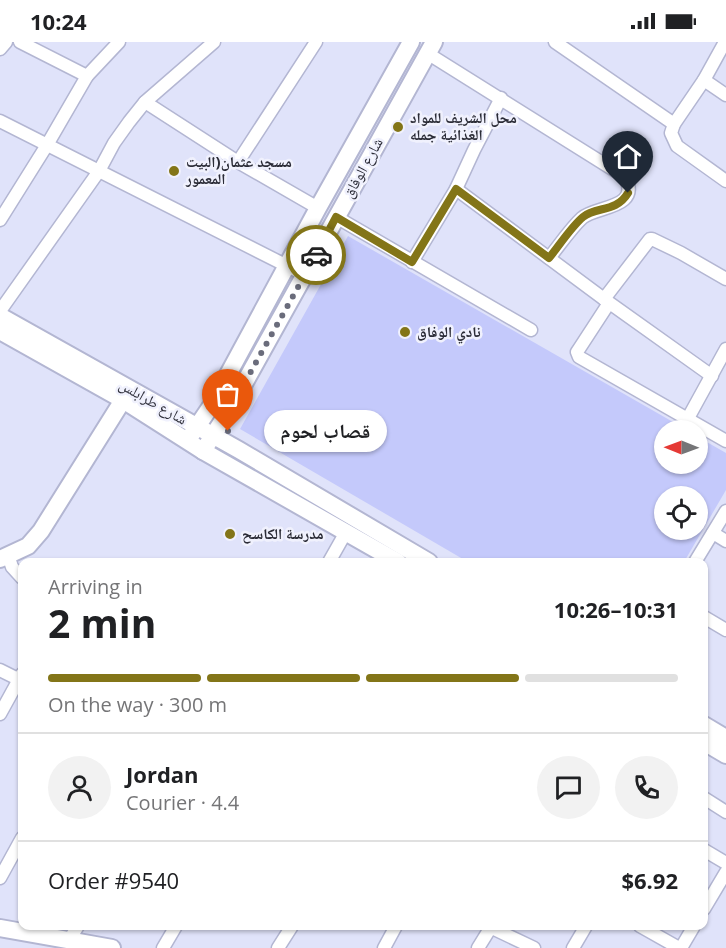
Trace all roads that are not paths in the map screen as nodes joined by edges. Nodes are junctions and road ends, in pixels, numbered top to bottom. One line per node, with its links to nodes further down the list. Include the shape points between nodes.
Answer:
1 (20, 42): 9 (street)
2 (119, 42): 9 (street)
3 (214, 42): 13 (street)
4 (316, 42): 17 (street)
5 (411, 42): 21 (street, شارع الوفاق)
6 (555, 42): 15 (street)
7 (725, 42): 10 (street)
8 (431, 48): 12 (street); 22 (street, شارع الوفاق)
9 (87, 75): 16 (street)
10 (704, 80): 11 (street); 15 (street)
11 (726, 95)
12 (501, 98): 20 (street); 24 (street, via 626,177 629,184 625,199 582,218)
13 (145, 102): 17 (street); 18 (street, via 120,133)
14 (0, 121): 16 (street)
15 (674, 124): 19 (street, via 671,134 677,146)
16 (47, 145): 18 (street); 23 (street)
17 (238, 162): 21 (street)
18 (99, 171): 26 (street); 30 (street)
19 (726, 181)
20 (456, 189): 24 (street); 25 (street)
21 (318, 208): 26 (street, شارع الوفاق)
22 (336, 217): 25 (street); 27 (street, شارع الوفاق)
23 (0, 220)
24 (549, 258): 29 (street)
25 (412, 262): 32 (street)
26 (286, 266): 27 (street); 37 (street, شارع الوفاق)
27 (305, 275): 38 (street, شارع الوفاق)
28 (726, 279): 29 (street, via 650,239)
29 (607, 301): 35 (street); 40 (street, via 579,349 579,357)
30 (0, 311)
31 (0, 316): 39 (street, شارع طرابلس)
32 (531, 330)
33 (0, 331): 36 (street, شارع طرابلس)
34 (726, 349): 35 (street)
35 (712, 376): 40 (street)
36 (123, 400): 42 (street, شارع طرابلس); 51 (street, via 41,531 28,546)
37 (211, 406): 39 (street, via 188,415); 42 (street, شارع الوفاق)
38 (230, 409): 43 (street, شارع الوفاق); 45 (street, via 228,431)
39 (172, 411): 42 (street, شارع طرابلس)
40 (687, 420)
41 (708, 431): 44 (street)
42 (192, 434): 43 (street, شارع طرابلس); 46 (street, شارع طرابلس)
43 (213, 436): 45 (street, شارع طرابلس); 46 (street, شارع الوفاق)
44 (726, 441)
45 (239, 450): 54 (street, شارع طرابلس)
46 (203, 451): 48 (street, شارع طرابلس)
47 (726, 511): 49 (street)
48 (346, 531): 52 (street); 53 (street, شارع طرابلس)
49 (713, 533): 50 (street); 55 (street)
50 (726, 541)
51 (4, 557): 56 (street)
52 (330, 558)
53 (388, 558)
54 (422, 558)
55 (697, 558)
56 (18, 574)
57 (708, 619): 58 (street)
58 (726, 630)
59 (0, 670): 60 (street)
60 (18, 677)
61 (18, 683): 62 (street)
62 (0, 714)
63 (708, 727): 64 (street)
64 (726, 738)
65 (708, 744): 66 (street)
66 (726, 755)
67 (708, 801): 68 (street)
68 (726, 812)
69 (18, 845): 73 (street)
70 (708, 852): 71 (street)
71 (726, 863)
72 (726, 872): 74 (street)
73 (0, 878)
74 (708, 901)
75 (0, 928): 84 (street)
76 (174, 930): 86 (street)
77 (290, 930): 87 (street)
78 (394, 930): 88 (street)
79 (488, 930): 89 (street)
80 (498, 930): 90 (street)
81 (584, 930): 85 (street)
82 (647, 930): 91 (street)
83 (691, 930): 91 (street)
84 (85, 943)
85 (576, 947)
86 (163, 948)
87 (279, 948)
88 (384, 948)
89 (478, 948)
90 (534, 948)
91 (680, 948)

